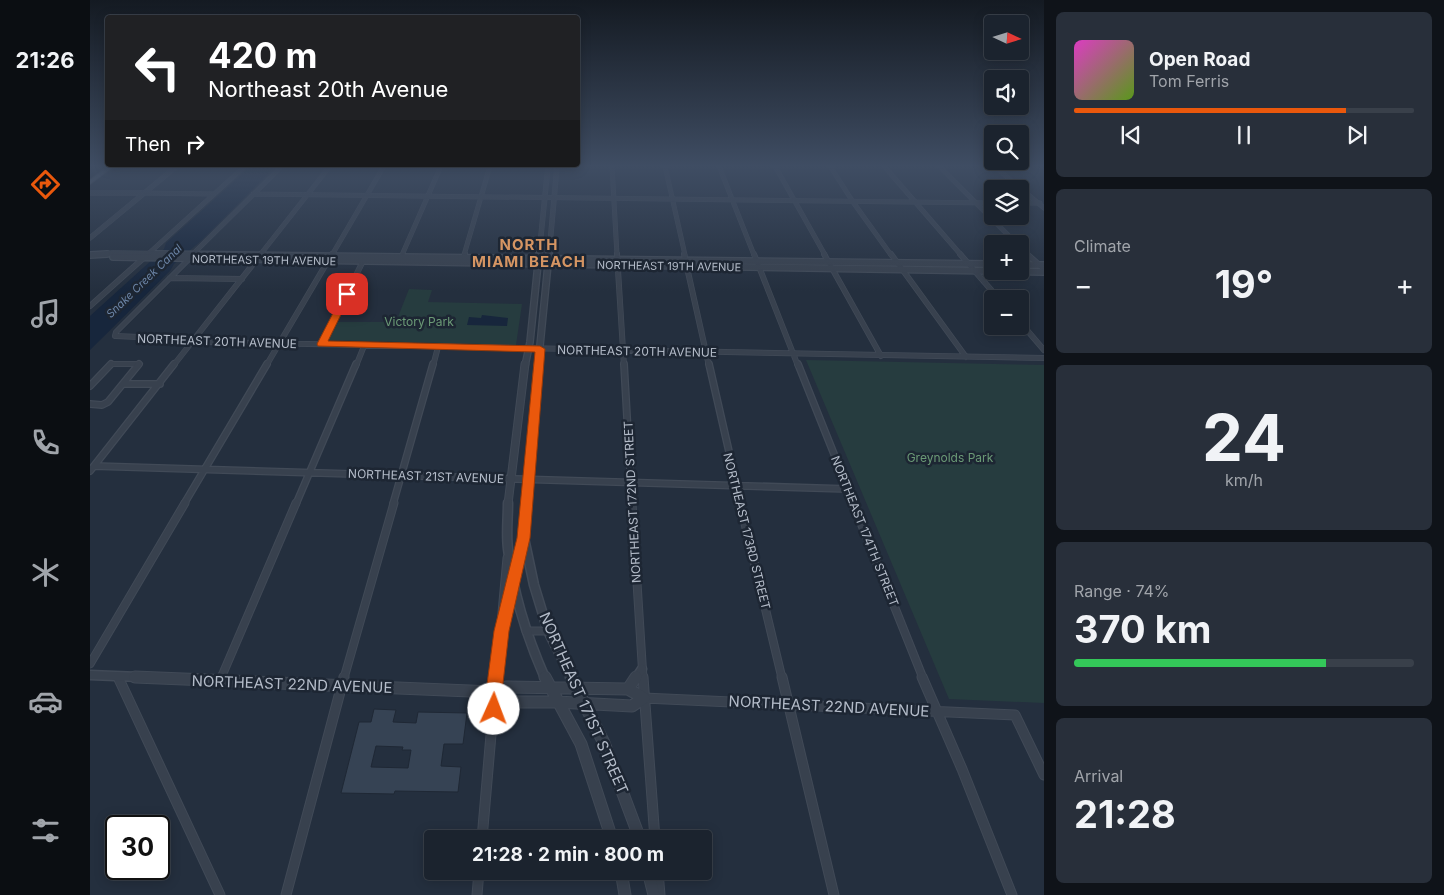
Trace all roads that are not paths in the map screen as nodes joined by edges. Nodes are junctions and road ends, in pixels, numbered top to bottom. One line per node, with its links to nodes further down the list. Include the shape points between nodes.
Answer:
1 (124, 208): 20 (street)
2 (126, 208): 24 (street)
3 (198, 208): 25 (street)
4 (239, 208): 26 (street)
5 (298, 208): 27 (street)
6 (359, 208): 30 (street)
7 (422, 208): 32 (street)
8 (477, 208): 35 (street)
9 (543, 208): 18 (street, NORTHEAST 171ST STREET)
10 (553, 208): 19 (street, NORTHEAST 171ST STREET)
11 (615, 208): 44 (street, NORTHEAST 172ND STREET)
12 (675, 208): 47 (street, NORTHEAST 173RD STREET)
13 (735, 208): 52 (street, NORTHEAST 174TH STREET)
14 (798, 208): 45 (street)
15 (858, 208): 48 (street)
16 (919, 208): 53 (street)
17 (981, 208): 21 (street)
18 (543, 212): 19 (street); 22 (street, NORTHEAST 171ST STREET)
19 (553, 212): 23 (street, NORTHEAST 171ST STREET)
20 (90, 234)
21 (1008, 235)
22 (541, 236): 23 (street); 38 (street, NORTHEAST 171ST STREET)
23 (551, 236): 39 (street, NORTHEAST 171ST STREET)
24 (90, 238)
25 (149, 253): 26 (street, NORTHEAST 19TH AVENUE); 29 (street, NORTHEAST 19TH AVENUE); 37 (street)
26 (194, 253): 27 (street, NORTHEAST 19TH AVENUE)
27 (262, 254): 30 (street, NORTHEAST 19TH AVENUE); 41 (street)
28 (90, 255): 29 (street, NORTHEAST 19TH AVENUE)
29 (106, 255): 37 (street, NORTHEAST 19TH AVENUE)
30 (332, 255): 31 (street, NORTHEAST 19TH AVENUE); 42 (street)
31 (366, 255): 32 (street, NORTHEAST 19TH AVENUE); 43 (street)
32 (402, 255): 34 (street, NORTHEAST 19TH AVENUE)
33 (1029, 255): 55 (street)
34 (437, 256): 35 (street, NORTHEAST 19TH AVENUE); 46 (street)
35 (464, 256): 36 (street, NORTHEAST 19TH AVENUE)
36 (517, 257): 38 (street, NORTHEAST 19TH AVENUE); 49 (street)
37 (143, 258): 40 (street, NORTHEAST 19TH AVENUE); 65 (street)
38 (538, 258): 39 (street, NORTHEAST 19TH AVENUE); 50 (street, NORTHEAST 171ST STREET)
39 (549, 258): 44 (street, NORTHEAST 19TH AVENUE); 51 (street, NORTHEAST 171ST STREET)
40 (189, 259): 41 (street, NORTHEAST 19TH AVENUE); 62 (street)
41 (257, 260): 42 (street, NORTHEAST 19TH AVENUE); 63 (street)
42 (328, 261): 43 (street, NORTHEAST 19TH AVENUE); 68 (street)
43 (363, 262): 46 (street, NORTHEAST 19TH AVENUE); 69 (street)
44 (618, 262): 47 (street, NORTHEAST 19TH AVENUE); 51 (street, NORTHEAST 19TH AVENUE); 74 (street, NORTHEAST 172ND STREET)
45 (828, 262): 48 (street, NORTHEAST 19TH AVENUE); 52 (street, NORTHEAST 19TH AVENUE); 56 (street)
46 (435, 263): 49 (street, NORTHEAST 19TH AVENUE)
47 (686, 263): 52 (street, NORTHEAST 19TH AVENUE); 76 (street, NORTHEAST 173RD STREET)
48 (898, 263): 53 (street, NORTHEAST 19TH AVENUE); 57 (street)
49 (516, 264): 50 (street, NORTHEAST 19TH AVENUE)
50 (538, 264): 51 (street, NORTHEAST 19TH AVENUE); 72 (street, NORTHEAST 171ST STREET)
51 (548, 264): 73 (street, NORTHEAST 171ST STREET)
52 (757, 264): 56 (street, NORTHEAST 19TH AVENUE); 77 (street, NORTHEAST 174TH STREET)
53 (969, 264): 54 (street, NORTHEAST 19TH AVENUE); 58 (street)
54 (984, 264)
55 (1041, 265): 61 (street)
56 (832, 269): 57 (street, NORTHEAST 19TH AVENUE); 78 (street)
57 (903, 270): 58 (street, NORTHEAST 19TH AVENUE); 79 (street)
58 (975, 271): 59 (street, NORTHEAST 19TH AVENUE); 64 (street)
59 (984, 271)
60 (1029, 271): 61 (street, NORTHEAST 19TH AVENUE)
61 (1044, 271)
62 (170, 278): 63 (street); 67 (street, NORTHEAST 20TH AVENUE, via 115,336)
63 (242, 279): 67 (street)
64 (991, 290)
65 (90, 306)
66 (1029, 332): 75 (street)
67 (195, 340): 68 (street, NORTHEAST 20TH AVENUE); 82 (street)
68 (279, 343): 69 (street, NORTHEAST 20TH AVENUE); 86 (street)
69 (322, 344): 70 (street, NORTHEAST 20TH AVENUE)
70 (364, 346): 71 (street, NORTHEAST 20TH AVENUE); 87 (street)
71 (438, 347): 72 (street, NORTHEAST 20TH AVENUE); 88 (street)
72 (528, 349): 73 (street, NORTHEAST 20TH AVENUE); 89 (street, NORTHEAST 171ST STREET)
73 (540, 349): 74 (street, NORTHEAST 20TH AVENUE); 90 (street, NORTHEAST 171ST STREET)
74 (623, 350): 76 (street, NORTHEAST 20TH AVENUE); 91 (street, NORTHEAST 172ND STREET)
75 (1044, 350)
76 (705, 352): 77 (street, NORTHEAST 20TH AVENUE); 92 (street, NORTHEAST 173RD STREET)
77 (795, 354): 78 (street, NORTHEAST 20TH AVENUE); 93 (street, NORTHEAST 174TH STREET)
78 (881, 356): 79 (street, NORTHEAST 20TH AVENUE)
79 (966, 357): 80 (street, NORTHEAST 20TH AVENUE)
80 (1044, 358)
81 (123, 384): 82 (street); 83 (street, via 139,364 111,364); 84 (street, via 104,404)
82 (160, 384): 85 (street)
83 (90, 386)
84 (90, 404)
85 (92, 469): 86 (street, NORTHEAST 21ST AVENUE)
86 (206, 470): 87 (street, NORTHEAST 21ST AVENUE); 100 (street)
87 (310, 472): 88 (street, NORTHEAST 21ST AVENUE); 104 (street)
88 (402, 475): 89 (street, NORTHEAST 21ST AVENUE); 105 (street)
89 (511, 479): 90 (street, NORTHEAST 21ST AVENUE); 95 (street, NORTHEAST 171ST STREET)
90 (528, 479): 91 (street, NORTHEAST 21ST AVENUE); 94 (street, NORTHEAST 171ST STREET)
91 (631, 481): 92 (street, NORTHEAST 21ST AVENUE); 101 (street, NORTHEAST 172ND STREET)
92 (736, 485): 93 (street, NORTHEAST 21ST AVENUE); 113 (street, NORTHEAST 173RD STREET)
93 (848, 488): 114 (street, NORTHEAST 174TH STREET)
94 (524, 538): 96 (street, NORTHEAST 171ST STREET); 99 (street, NORTHEAST 171ST STREET)
95 (508, 548): 96 (street, NORTHEAST 171ST STREET); 97 (street, NORTHEAST 171ST STREET)
96 (514, 583): 97 (street, NORTHEAST 171ST STREET); 98 (street, NORTHEAST 171ST STREET)
97 (501, 631): 109 (street, NORTHEAST 171ST STREET)
98 (526, 631): 99 (street); 106 (street, NORTHEAST 171ST STREET)
99 (548, 631): 107 (street, NORTHEAST 171ST STREET)
100 (90, 664)
101 (642, 669): 108 (street); 110 (street, NORTHEAST 172ND STREET)
102 (90, 675): 103 (street, NORTHEAST 22ND AVENUE)
103 (118, 676): 104 (street, NORTHEAST 22ND AVENUE); 124 (street)
104 (220, 681): 105 (street, NORTHEAST 22ND AVENUE)
105 (342, 685): 109 (street, NORTHEAST 22ND AVENUE); 125 (street)
106 (549, 687): 107 (street, NORTHEAST 22ND AVENUE); 109 (street, NORTHEAST 22ND AVENUE, via 506,687); 111 (street, NORTHEAST 171ST STREET)
107 (575, 687): 108 (street, NORTHEAST 22ND AVENUE); 112 (street, NORTHEAST 171ST STREET)
108 (628, 689): 110 (street, NORTHEAST 22ND AVENUE)
109 (494, 692): 111 (street, NORTHEAST 22ND AVENUE, via 510,702); 116 (street, NORTHEAST 171ST STREET)
110 (644, 698): 112 (street, NORTHEAST 22ND AVENUE, via 632,706); 113 (street, NORTHEAST 22ND AVENUE); 119 (street, NORTHEAST 172ND STREET)
111 (558, 702): 112 (street, NORTHEAST 22ND AVENUE); 117 (street, NORTHEAST 171ST STREET, via 581,744)
112 (584, 704): 118 (street, NORTHEAST 171ST STREET, via 612,763)
113 (789, 704): 114 (street, NORTHEAST 22ND AVENUE); 130 (street, NORTHEAST 173RD STREET)
114 (936, 711): 115 (street, NORTHEAST 22ND AVENUE, via 1015,715); 131 (street, NORTHEAST 174TH STREET)
115 (1044, 775)
116 (483, 830)
117 (609, 830)
118 (637, 830)
119 (654, 830)
120 (478, 880): 126 (street)
121 (622, 880): 127 (street)
122 (650, 880): 128 (street)
123 (659, 880): 129 (street)
124 (220, 895)
125 (286, 895)
126 (477, 895)
127 (625, 895)
128 (654, 895)
129 (660, 895)
130 (834, 895)
131 (1012, 895)

